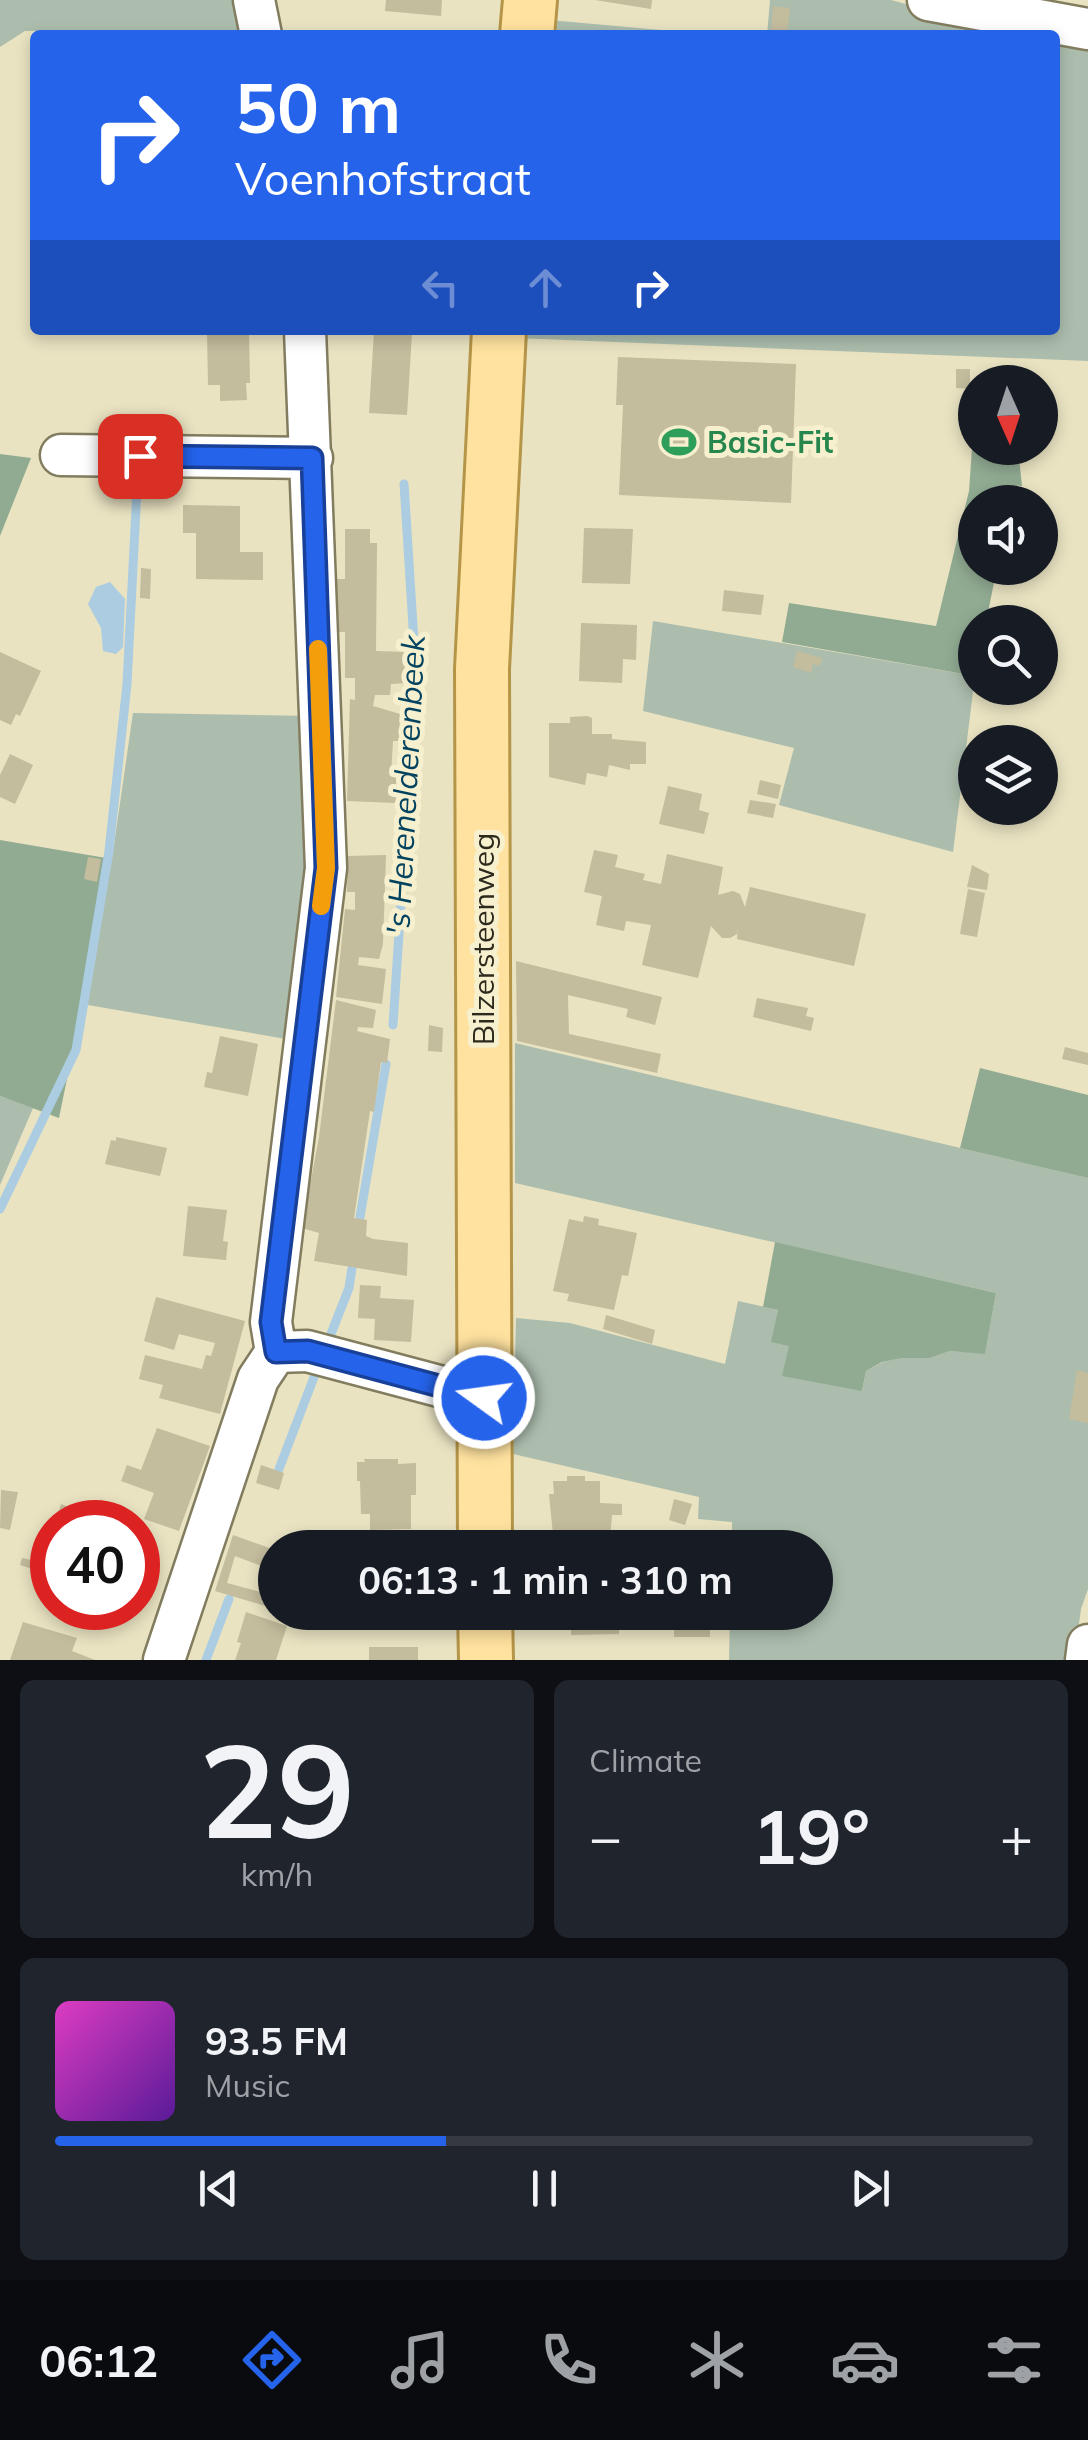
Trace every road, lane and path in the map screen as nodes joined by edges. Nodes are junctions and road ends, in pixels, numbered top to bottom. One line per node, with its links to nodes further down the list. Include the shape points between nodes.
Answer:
1 (254, 0): 5 (street)
2 (530, 0): 6 (main road)
3 (928, 0): 4 (street)
4 (1088, 29)
5 (260, 30)
6 (527, 30)
7 (306, 335): 10 (street)
8 (499, 335): 12 (main road, Bilzersteenweg, via 482,669)
9 (61, 454): 10 (street)
10 (312, 458): 11 (street, via 326,868 271,1322)
11 (276, 1352): 12 (street, via 308,1351); 16 (street, via 258,1379)
12 (484, 1398): 13 (main road, Bilzersteenweg)
13 (485, 1530)
14 (486, 1630): 17 (main road)
15 (1088, 1645): 18 (street)
16 (164, 1660)
17 (486, 1660)
18 (1086, 1660)

